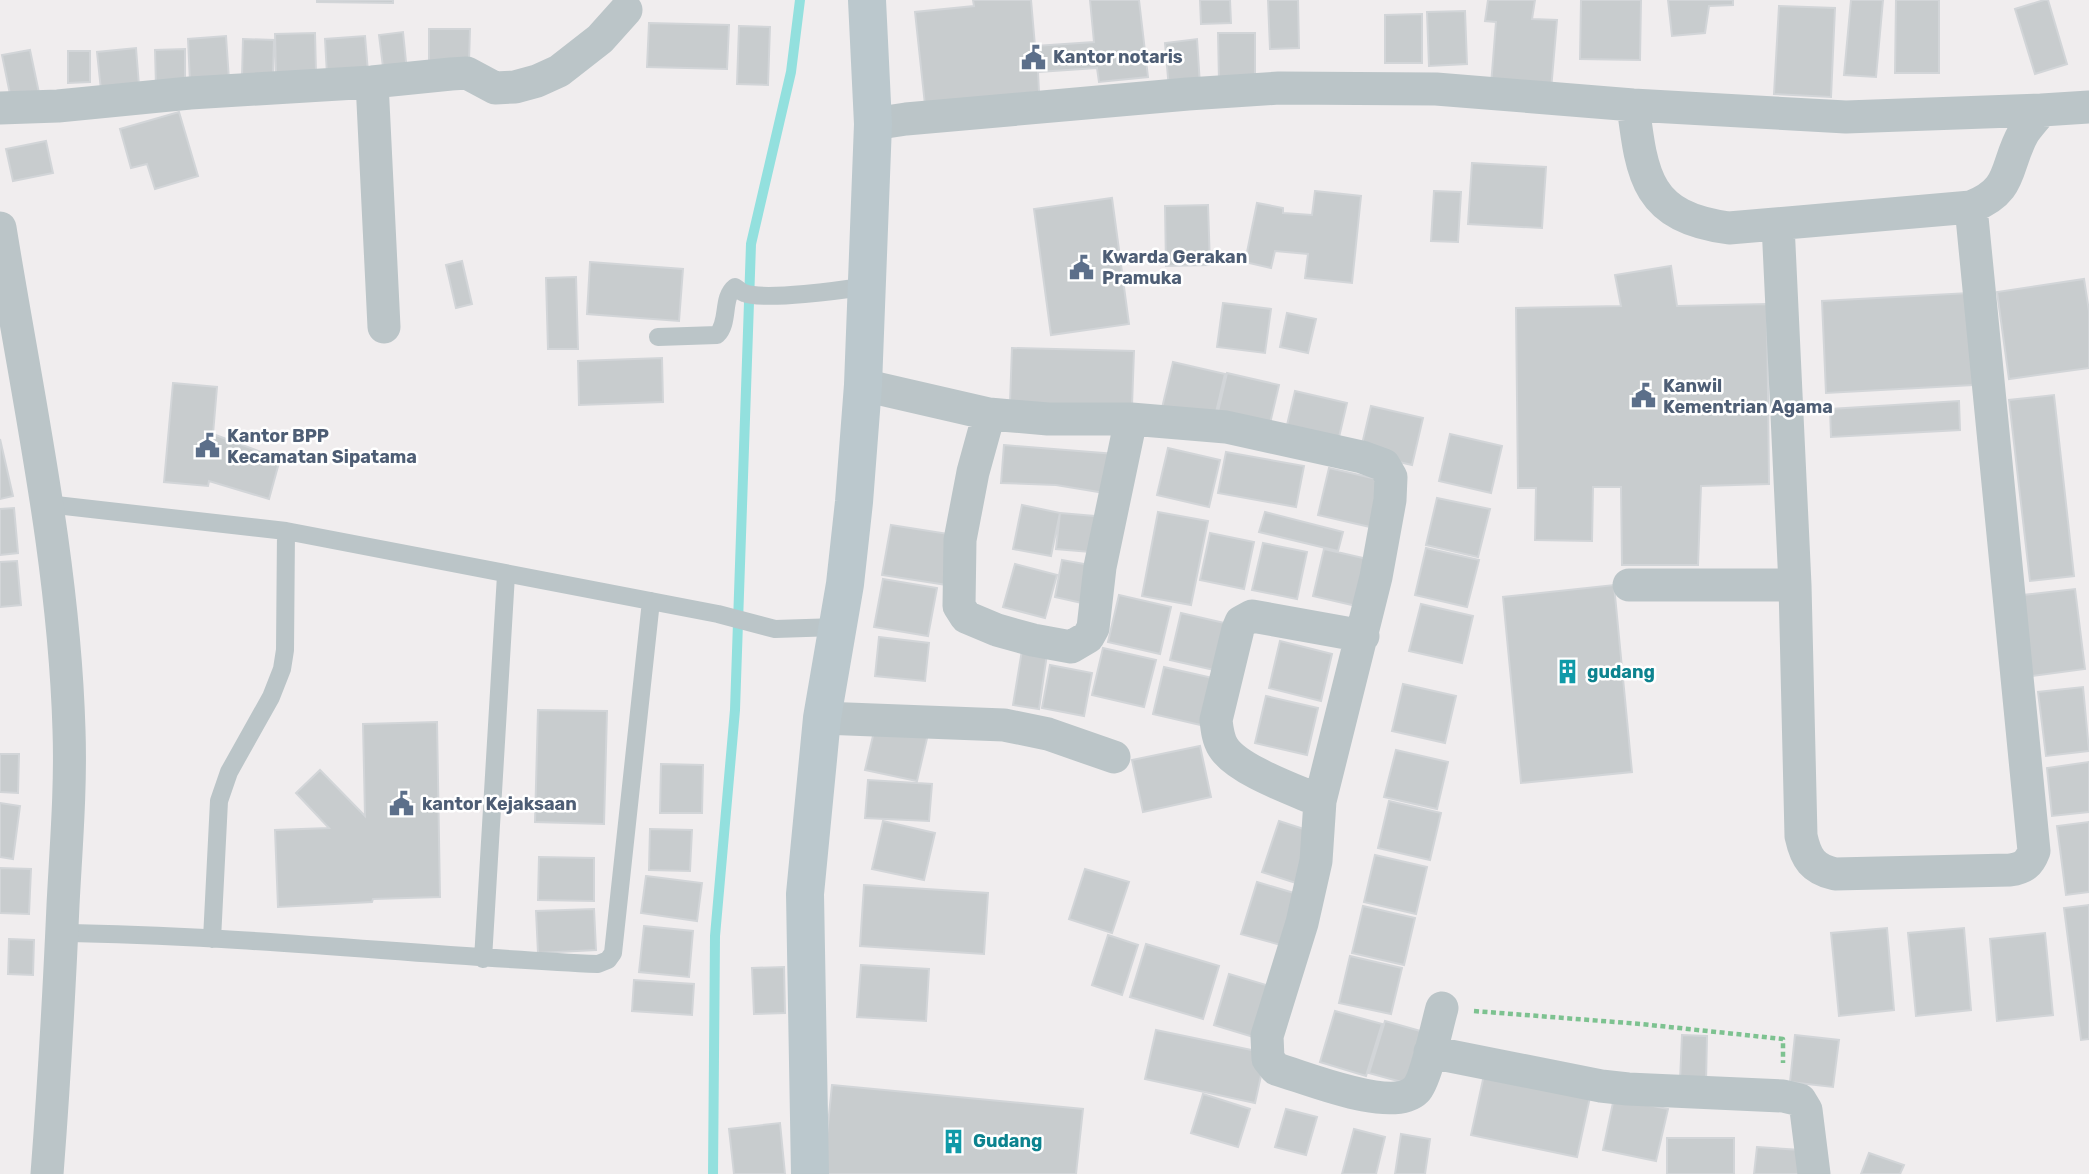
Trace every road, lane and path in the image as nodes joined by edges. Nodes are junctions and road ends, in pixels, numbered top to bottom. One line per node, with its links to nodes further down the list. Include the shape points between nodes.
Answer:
1 (867, 0): 8 (street)
2 (626, 10): 3 (street, via 579,56 537,81 495,88 459,74)
3 (372, 82): 6 (street); 14 (street)
4 (1633, 105): 7 (street, via 1846,117); 8 (street, via 1436,89 1279,88); 10 (street, via 1638,150 1653,192 1678,215 1729,228)
5 (2089, 107): 7 (street)
6 (0, 108)
7 (2042, 110): 9 (street, via 2024,132 1998,191)
8 (873, 124): 12 (street)
9 (1971, 207): 10 (street); 23 (street, via 2034,850 2030,863 2010,870 1835,874 1810,863 1801,836)
10 (1778, 224): 23 (street)
11 (0, 228): 13 (street)
12 (868, 286): 15 (lane, via 765,295 743,293 735,287 729,292 717,335); 16 (street)
13 (7, 311): 19 (street)
14 (384, 327)
15 (658, 337)
16 (863, 385): 17 (street); 25 (street)
17 (989, 414): 18 (street); 18 (street, via 960,540 959,606 965,617 997,630 1071,647 1088,637 1093,628 1100,567)
18 (1131, 419): 26 (street, via 1226,427 1384,465 1391,477 1390,500)
19 (47, 504): 20 (lane); 30 (street, via 57,569 69,731)
20 (286, 531): 21 (lane); 31 (lane, via 282,669 219,801)
21 (506, 575): 24 (lane); 32 (lane)
22 (1629, 584): 23 (street)
23 (1795, 585)
24 (651, 601): 25 (lane, via 775,629); 32 (lane, via 613,953 598,964)
25 (837, 628): 27 (street)
26 (1363, 636): 29 (street); 29 (street, via 1252,616 1238,629 1216,720 1222,747 1270,779)
27 (822, 718): 28 (street, via 1004,725 1048,734); 37 (street, via 805,894)
28 (1114, 757)
29 (1320, 801): 34 (street, via 1316,861 1267,1036 1268,1059 1276,1069 1378,1099 1417,1090)
30 (62, 933): 31 (lane); 36 (street)
31 (212, 939): 32 (lane)
32 (483, 959)
33 (1441, 1008): 34 (street); 35 (path, via 1783,1039)
34 (1430, 1052): 35 (street, via 1628,1090)
35 (1783, 1096): 38 (street, via 1805,1106)
36 (47, 1174)
37 (810, 1174)
38 (1814, 1174)

